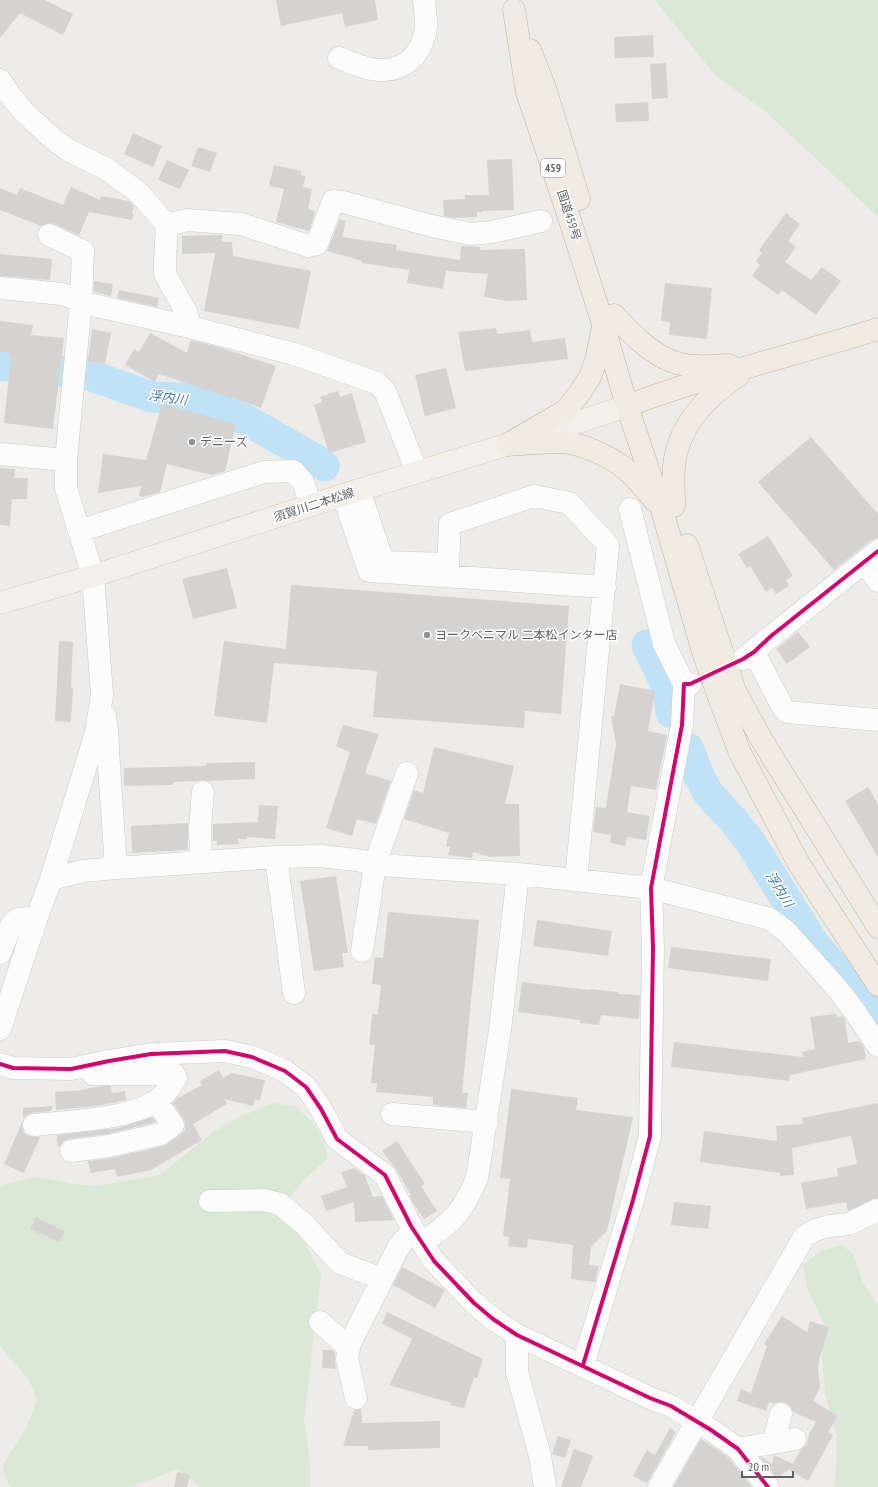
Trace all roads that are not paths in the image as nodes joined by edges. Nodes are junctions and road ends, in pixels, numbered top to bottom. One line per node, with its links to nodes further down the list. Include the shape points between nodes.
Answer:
1 (424, 0): 3 (street, via 424,37 413,57 401,67 382,70)
2 (512, 5): 10 (highway, 国道459号 / 459, via 527,92 566,208)
3 (339, 58)
4 (0, 80): 6 (street, via 25,113 53,139 70,151 105,168 138,192)
5 (541, 221): 6 (street, via 471,234 333,201 317,244 308,246 241,224 187,220)
6 (167, 225): 11 (street, via 165,274 186,312)
7 (49, 235): 9 (street, via 82,250)
8 (0, 288): 9 (street, via 62,294)
9 (81, 301): 11 (street); 17 (street)
10 (609, 319): 13 (highway, via 657,354 675,363 705,367); 14 (highway, 国道459号 / 459); 15 (highway, via 590,377 579,394 565,411)
11 (190, 327): 18 (street, via 294,354 377,383 385,391)
12 (878, 329): 13 (highway)
13 (758, 364): 14 (highway); 21 (highway, via 719,388 693,415 678,447)
14 (634, 403): 15 (main road, 須賀川二本松線); 21 (highway, 国道459号)
15 (507, 445): 18 (main road, 須賀川二本松線); 21 (highway, via 563,442 607,455 638,479)
16 (0, 454): 17 (street)
17 (66, 460): 23 (street, via 66,488)
18 (417, 472): 19 (main road, 須賀川二本松線)
19 (351, 492): 20 (main road, 須賀川二本松線); 27 (street, via 370,571); 27 (street, via 382,562 448,564 450,524 534,496 569,503 608,545)
20 (311, 505): 23 (street, via 303,482 293,471 264,472); 25 (main road, 須賀川二本松線)
21 (668, 508): 42 (highway, via 735,691 763,742); 45 (highway, via 703,652 740,753 799,864)
22 (630, 509): 40 (street, via 664,644 687,684 682,725)
23 (79, 531): 25 (street)
24 (871, 557): 26 (street); 30 (street, via 748,656 787,712)
25 (92, 576): 28 (main road, 須賀川二本松線); 29 (street)
26 (878, 581)
27 (605, 587): 39 (street)
28 (0, 603)
29 (102, 695): 36 (street, via 107,731); 38 (street, via 96,732)
30 (878, 720)
31 (407, 773): 35 (street)
32 (203, 792): 34 (street)
33 (276, 857): 34 (street); 35 (street, via 321,856); 46 (street)
34 (201, 862): 36 (street)
35 (374, 864): 37 (street); 43 (street)
36 (116, 868): 38 (street, via 83,871)
37 (518, 874): 39 (street); 53 (street, via 500,1030)
38 (52, 879): 41 (street)
39 (576, 880): 40 (street)
40 (651, 888): 48 (street, via 770,919 786,931 836,987); 63 (street, via 650,1136)
41 (37, 917): 44 (street, via 18,919 12,924); 47 (street)
42 (878, 927)
43 (362, 951)
44 (0, 953)
45 (878, 985)
46 (294, 993)
47 (0, 1029)
48 (878, 1046)
49 (0, 1064): 50 (street, via 13,1068)
50 (71, 1069): 51 (street, via 80,1074 174,1074 176,1078 165,1094); 58 (street, via 109,1060 185,1052 225,1051 268,1062 306,1087 338,1139 385,1175)
51 (156, 1101): 54 (street, via 132,1112); 55 (street, via 173,1125 161,1134)
52 (392, 1114): 53 (street)
53 (486, 1122): 58 (street, via 477,1178 469,1196 448,1225)
54 (34, 1125)
55 (71, 1152)
56 (210, 1201): 59 (street, via 264,1200 280,1204 305,1225 340,1263)
57 (878, 1210): 66 (street, via 849,1224 815,1230 804,1237)
58 (418, 1236): 59 (street, via 399,1246); 61 (street, via 434,1261 474,1303)
59 (382, 1279): 62 (street)
60 (320, 1322): 62 (street)
61 (517, 1335): 63 (street); 70 (street, via 517,1372 540,1456)
62 (349, 1348): 64 (street, via 347,1359)
63 (583, 1365): 66 (street)
64 (356, 1398)
65 (781, 1414): 68 (street)
66 (697, 1421): 69 (street); 71 (street)
67 (795, 1440): 68 (street)
68 (773, 1443): 69 (street)
69 (738, 1449): 72 (street)
70 (545, 1487)
71 (659, 1487)
72 (768, 1487)

